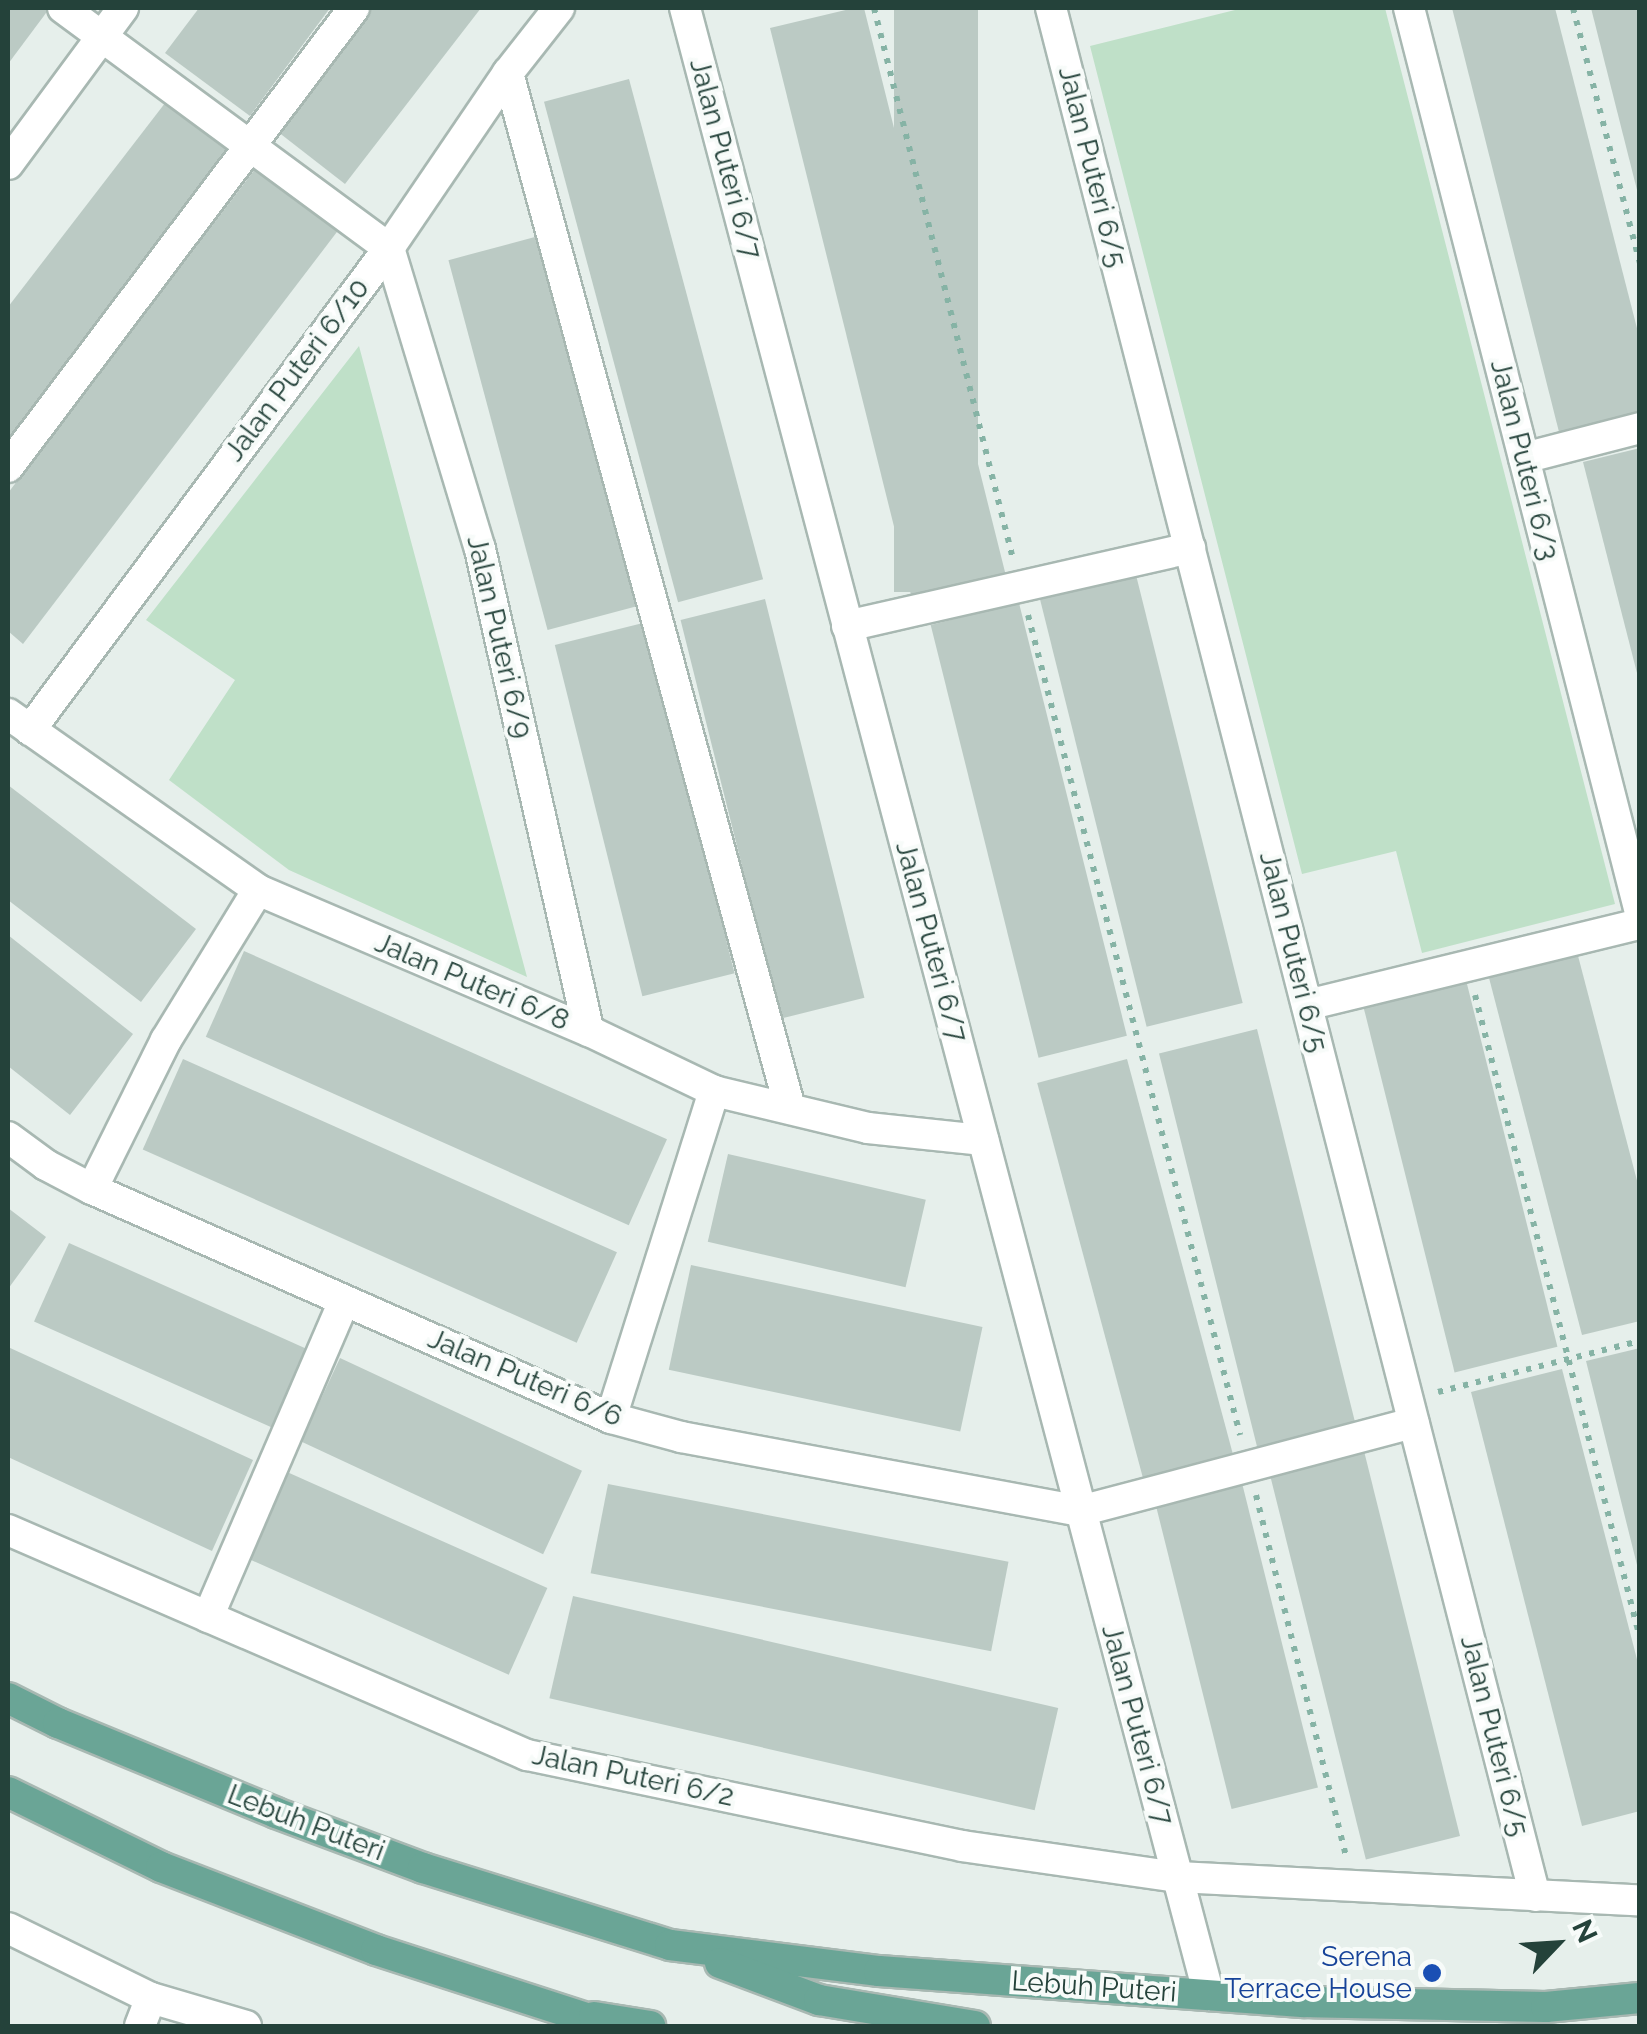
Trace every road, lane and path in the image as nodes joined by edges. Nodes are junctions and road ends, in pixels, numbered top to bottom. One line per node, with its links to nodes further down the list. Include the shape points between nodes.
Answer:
1 (63, 8): 10 (street)
2 (123, 8): 10 (street)
3 (354, 8): 12 (street)
4 (559, 8): 11 (street, Jalan Puteri 6/10)
5 (685, 8): 21 (street, Jalan Puteri 6/7)
6 (874, 8): 20 (path)
7 (1051, 8): 19 (street, Jalan Puteri 6/5)
8 (1409, 8): 17 (street, Jalan Puteri 6/3)
9 (1572, 8): 15 (path)
10 (101, 37): 12 (street); 13 (street)
11 (508, 74): 14 (street, Jalan Puteri 6/10); 30 (street)
12 (250, 146): 14 (street); 18 (street)
13 (8, 164)
14 (389, 248): 22 (street, Jalan Puteri 6/10); 28 (street, Jalan Puteri 6/9, via 480,549)
15 (1640, 264)
16 (1640, 428): 17 (street)
17 (1524, 458): 24 (street, Jalan Puteri 6/3)
18 (8, 466)
19 (1190, 548): 20 (street); 27 (street, Jalan Puteri 6/5)
20 (1020, 587): 21 (street); 39 (path)
21 (848, 626): 32 (street, Jalan Puteri 6/7)
22 (19, 722): 23 (street, Jalan Puteri 6/8)
23 (258, 890): 28 (street, Jalan Puteri 6/8); 33 (street, via 166,1040)
24 (1640, 912)
25 (1640, 924): 26 (street)
26 (1468, 965): 27 (street); 36 (path)
27 (1307, 1005): 37 (street, Jalan Puteri 6/5)
28 (590, 1032): 29 (street, Jalan Puteri 6/8)
29 (714, 1091): 30 (street, Jalan Puteri 6/8); 38 (street)
30 (790, 1108): 32 (street, Jalan Puteri 6/8, via 868,1128)
31 (8, 1136): 33 (street, Jalan Puteri 6/6)
32 (983, 1140): 40 (street, Jalan Puteri 6/7)
33 (92, 1190): 34 (street, Jalan Puteri 6/6)
34 (344, 1301): 38 (street, Jalan Puteri 6/6); 42 (street)
35 (1640, 1341): 36 (path)
36 (1567, 1359): 37 (path); 43 (path)
37 (1411, 1411): 39 (street); 48 (street, Jalan Puteri 6/5)
38 (611, 1418): 40 (street, Jalan Puteri 6/6)
39 (1249, 1467): 40 (street); 47 (path)
40 (1080, 1511): 46 (street, Jalan Puteri 6/7)
41 (8, 1530): 42 (street, Jalan Puteri 6/2)
42 (208, 1617): 46 (street, Jalan Puteri 6/2, via 527,1755 962,1846)
43 (1640, 1638)
44 (8, 1698): 51 (main road, Lebuh Puteri, via 423,1868)
45 (8, 1792): 54 (main road, via 161,1867 376,1950)
46 (1178, 1877): 47 (street, Jalan Puteri 6/2); 52 (street, Jalan Puteri 6/7)
47 (1354, 1885): 48 (street, Jalan Puteri 6/2)
48 (1536, 1896): 49 (street, Jalan Puteri 6/2)
49 (1640, 1900)
50 (8, 1928): 55 (street)
51 (670, 1945): 52 (main road, Lebuh Puteri, via 879,1971); 59 (main road, Lebuh Puteri, via 819,2000)
52 (1209, 1995): 53 (main road, Lebuh Puteri, via 1474,2007)
53 (1640, 1998)
54 (560, 2011): 57 (main road); 58 (main road)
55 (146, 2012): 56 (street)
56 (246, 2026)
57 (611, 2026)
58 (650, 2026)
59 (975, 2026)

